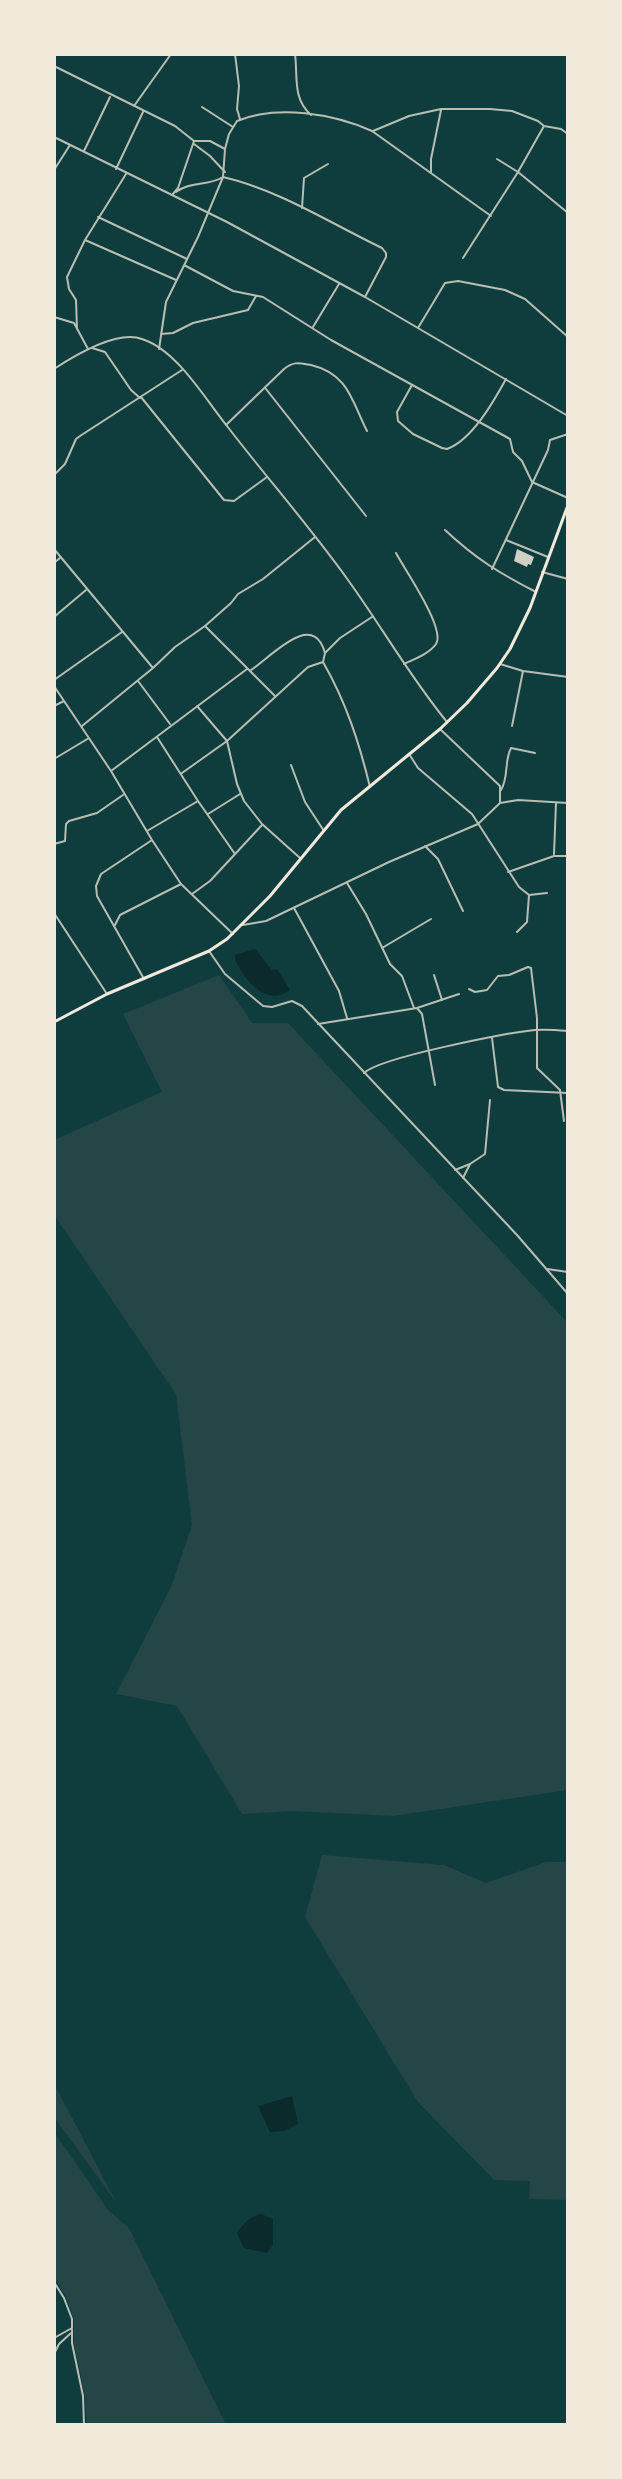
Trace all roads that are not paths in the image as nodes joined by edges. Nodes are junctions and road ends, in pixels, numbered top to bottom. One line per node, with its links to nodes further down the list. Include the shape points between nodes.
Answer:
1 (171, 54): 6 (street)
2 (235, 54): 11 (street)
3 (295, 54): 10 (street, via 296,89)
4 (54, 66): 5 (street)
5 (110, 96): 6 (street); 20 (street)
6 (134, 106): 9 (street)
7 (202, 107): 13 (street)
8 (441, 109): 12 (street, via 505,110); 14 (street, via 409,116); 26 (street)
9 (144, 111): 17 (street, via 175,126); 23 (street)
10 (311, 115): 11 (street, via 277,113); 14 (street)
11 (240, 119): 13 (street)
12 (544, 126): 15 (street); 27 (street)
13 (233, 127): 19 (street)
14 (372, 131): 26 (street)
15 (568, 134)
16 (54, 137): 18 (street)
17 (194, 142): 19 (street, via 210,141); 25 (street); 30 (street)
18 (70, 145): 20 (street); 24 (street)
19 (225, 149): 25 (street)
20 (84, 151): 23 (street)
21 (497, 159): 27 (street)
22 (328, 164): 32 (street, via 304,178)
23 (116, 169): 28 (street)
24 (54, 170)
25 (225, 172): 29 (street)
26 (430, 172): 35 (street)
27 (518, 172): 33 (street); 35 (street)
28 (126, 174): 31 (street); 36 (street)
29 (224, 177): 30 (street, via 194,183); 32 (street); 34 (street)
30 (175, 193): 31 (street)
31 (171, 196): 34 (street)
32 (302, 208): 44 (street, via 384,250 386,257)
33 (568, 213)
34 (207, 214): 39 (street); 42 (street)
35 (491, 216): 38 (street)
36 (98, 217): 37 (street); 39 (street)
37 (85, 240): 41 (street); 48 (street, via 67,281 76,300)
38 (463, 258)
39 (187, 259): 40 (street)
40 (184, 265): 41 (street); 43 (street, via 219,285)
41 (176, 280): 49 (street, via 166,302)
42 (339, 284): 44 (street); 46 (street)
43 (256, 296): 46 (street); 49 (street, via 248,310)
44 (365, 297): 47 (street)
45 (54, 317): 48 (street, via 70,321)
46 (314, 327): 56 (street)
47 (418, 328): 50 (street, via 445,283 458,281 506,290 525,299); 55 (street)
48 (77, 329): 51 (street)
49 (161, 334): 52 (street)
50 (568, 337)
51 (90, 348): 52 (street, via 133,337); 53 (street); 58 (street, via 105,352 131,390)
52 (159, 349): 54 (street)
53 (54, 369)
54 (182, 370): 58 (street); 61 (street)
55 (506, 379): 59 (street); 60 (street, via 492,405)
56 (412, 384): 60 (street); 60 (street, via 397,418 413,434 447,448)
57 (266, 389): 61 (street); 62 (street, via 292,363 320,368 347,388); 69 (street)
58 (141, 397): 64 (street, via 76,439 65,464); 65 (street, via 224,500 234,501)
59 (568, 416)
60 (478, 420): 66 (street, via 510,439 513,452)
61 (226, 425): 65 (street)
62 (368, 431)
63 (568, 434): 66 (street, via 550,440)
64 (54, 475)
65 (267, 477): 71 (street)
66 (532, 482): 67 (street); 72 (street)
67 (568, 498)
68 (568, 505): 76 (main road)
69 (366, 516)
70 (446, 530): 78 (street)
71 (315, 537): 84 (street); 85 (street, via 238,594)
72 (505, 540): 76 (street); 78 (street)
73 (54, 549): 75 (street)
74 (396, 554): 89 (street, via 439,633 432,648)
75 (61, 557): 77 (street); 81 (street)
76 (548, 557): 79 (main road)
77 (54, 563)
78 (492, 569): 82 (street)
79 (542, 572): 80 (street); 82 (main road)
80 (568, 579)
81 (87, 589): 83 (street); 86 (street)
82 (536, 592): 90 (main road)
83 (54, 617)
84 (372, 617): 87 (street, via 340,638); 89 (street)
85 (205, 626): 91 (street); 92 (street)
86 (122, 632): 91 (street); 95 (street)
87 (325, 654): 88 (street); 92 (street, via 314,636 301,635)
88 (323, 662): 98 (street, via 308,667); 116 (street, via 346,706)
89 (404, 664): 102 (street)
90 (500, 664): 93 (street); 102 (main road)
91 (153, 668): 96 (street)
92 (248, 670): 98 (street); 101 (street)
93 (523, 671): 94 (street); 105 (street)
94 (568, 678)
95 (54, 680)
96 (138, 681): 103 (street); 104 (street)
97 (54, 686): 99 (street)
98 (274, 696): 109 (street)
99 (64, 701): 100 (street); 104 (street)
100 (54, 706)
101 (197, 706): 103 (street); 109 (street)
102 (447, 722): 106 (main road)
103 (171, 724): 107 (street)
104 (81, 726): 108 (street)
105 (512, 726)
106 (440, 729): 111 (main road); 117 (street)
107 (156, 735): 114 (street); 115 (street)
108 (89, 738): 112 (street); 114 (street)
109 (228, 741): 115 (street); 118 (street)
110 (535, 753): 117 (street, via 510,750)
111 (409, 754): 116 (main road); 126 (street, via 418,768 459,801)
112 (54, 759)
113 (291, 765): 128 (street, via 297,787)
114 (111, 771): 119 (street)
115 (182, 773): 120 (street)
116 (370, 787): 128 (main road, via 341,810)
117 (501, 790): 121 (street)
118 (240, 794): 124 (street); 125 (street)
119 (124, 795): 127 (street); 130 (street, via 97,813 69,821 64,841)
120 (198, 801): 124 (street); 127 (street)
121 (500, 803): 122 (street); 126 (street)
122 (556, 803): 123 (street); 133 (street)
123 (568, 803)
124 (208, 814): 132 (street)
125 (262, 824): 132 (street); 135 (street)
126 (478, 824): 131 (street); 136 (street)
127 (147, 831): 129 (street)
128 (324, 831): 135 (main road)
129 (152, 840): 138 (street); 146 (street, via 97,879 98,896)
130 (54, 844)
131 (425, 846): 137 (street); 143 (street, via 438,859)
132 (235, 854): 140 (street)
133 (555, 856): 134 (street); 136 (street)
134 (568, 856)
135 (301, 858): 147 (main road)
136 (508, 872): 141 (street)
137 (347, 883): 142 (street); 150 (street)
138 (182, 884): 140 (street); 146 (street, via 120,915)
139 (547, 892): 141 (street)
140 (192, 894): 149 (street)
141 (529, 895): 148 (street, via 527,921)
142 (294, 908): 147 (street, via 266,921); 159 (street, via 339,991)
143 (463, 911)
144 (54, 914): 155 (street)
145 (431, 919): 150 (street)
146 (115, 925): 153 (street)
147 (243, 925): 149 (main road)
148 (517, 932)
149 (233, 934): 151 (main road)
150 (382, 948): 158 (street, via 394,970 402,976)
151 (209, 951): 153 (main road); 161 (street, via 225,974 258,1004 267,1007 298,1003)
152 (434, 975): 157 (street)
153 (144, 979): 155 (main road)
154 (469, 989): 162 (street, via 487,990 498,976 531,968)
155 (107, 994): 160 (main road)
156 (459, 994): 157 (street)
157 (442, 1000): 158 (street)
158 (415, 1008): 159 (street); 165 (street, via 422,1014)
159 (347, 1018): 161 (street)
160 (54, 1022)
161 (318, 1024): 166 (street)
162 (537, 1030): 163 (street); 164 (street); 168 (street, via 537,1068)
163 (568, 1031)
164 (492, 1038): 165 (street); 168 (street, via 498,1087)
165 (428, 1052): 166 (street, via 370,1067); 167 (street)
166 (364, 1073): 173 (street)
167 (435, 1085)
168 (561, 1093): 169 (street); 171 (street)
169 (568, 1093)
170 (490, 1100): 172 (street, via 485,1154)
171 (564, 1121)
172 (470, 1164): 173 (street); 174 (street)
173 (455, 1170): 174 (street)
174 (463, 1178): 175 (street)
175 (545, 1269): 176 (street); 177 (street)
176 (568, 1272)
177 (568, 1294)
178 (54, 2282): 179 (street, via 70,2313)
179 (72, 2331): 180 (street); 181 (street); 182 (street)
180 (54, 2338)
181 (54, 2354)
182 (84, 2425)

